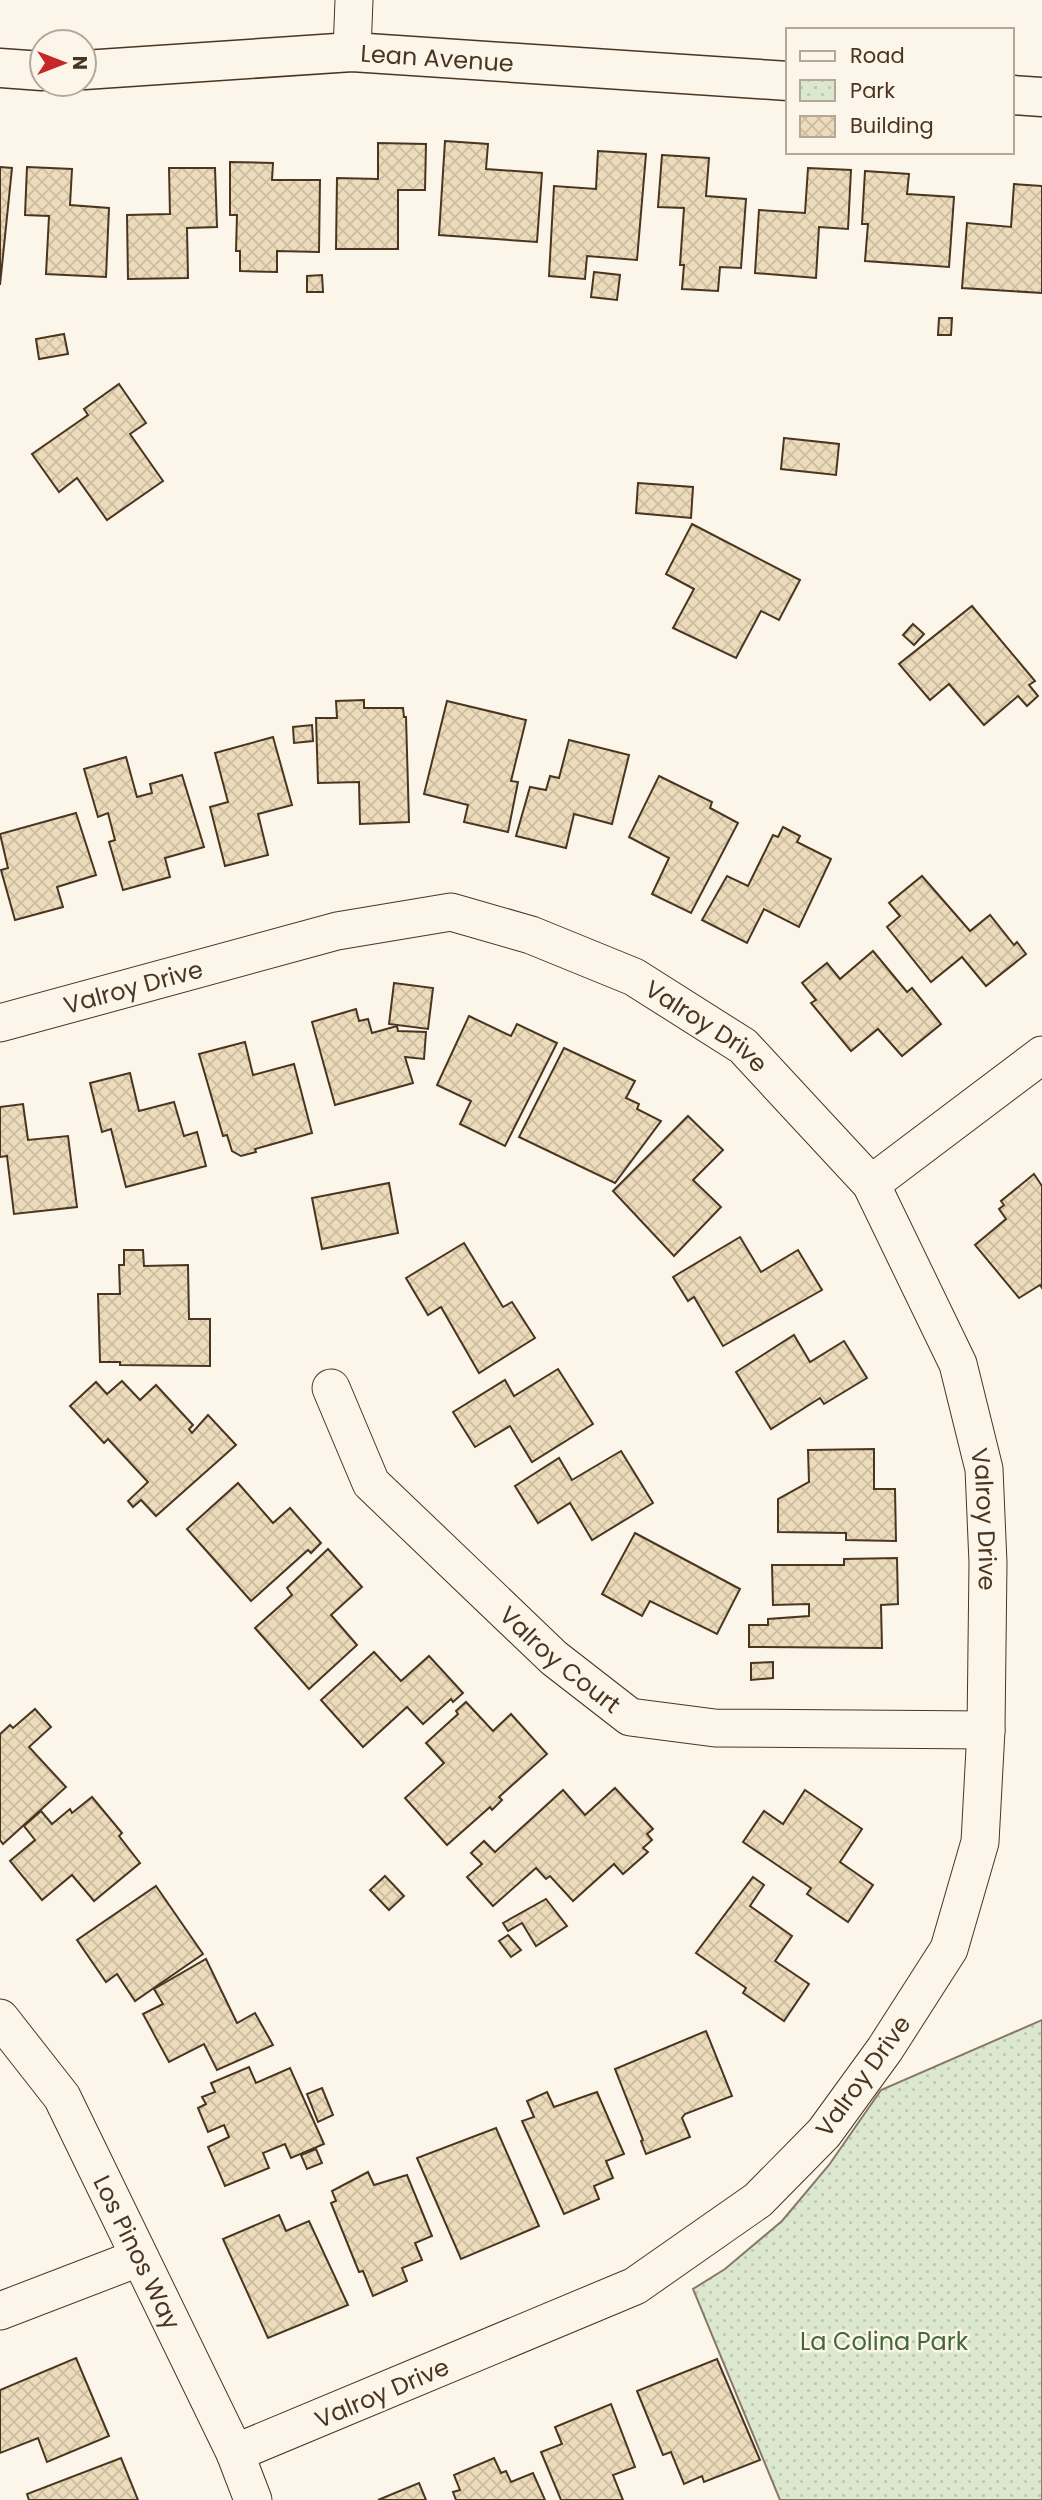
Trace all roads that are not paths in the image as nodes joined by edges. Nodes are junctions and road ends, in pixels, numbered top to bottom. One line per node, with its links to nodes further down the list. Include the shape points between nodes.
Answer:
1 (354, 0): 2 (street)
2 (352, 52): 4 (street, Lean Avenue); 6 (street, Lean Avenue)
3 (0, 68): 5 (street)
4 (98, 69)
5 (28, 70)
6 (786, 81)
7 (1014, 95): 8 (street)
8 (1042, 97)
9 (0, 1023): 11 (street, Valroy Drive, via 337,931 451,912 531,935 634,977 743,1046)
10 (1042, 1055): 11 (street)
11 (871, 1184): 13 (street, Valroy Drive, via 958,1364 984,1469)
12 (331, 1388): 13 (street, Valroy Court, via 371,1483 554,1658 630,1717 715,1728)
13 (986, 1730): 17 (street, Valroy Drive, via 980,1842 950,1949 824,2133 758,2200 635,2286)
14 (0, 2018): 15 (street, Los Pinos Way, via 61,2097)
15 (138, 2258): 16 (street); 17 (street, Los Pinos Way)
16 (0, 2311)
17 (235, 2454): 18 (street, Los Pinos Way)
18 (253, 2500)

